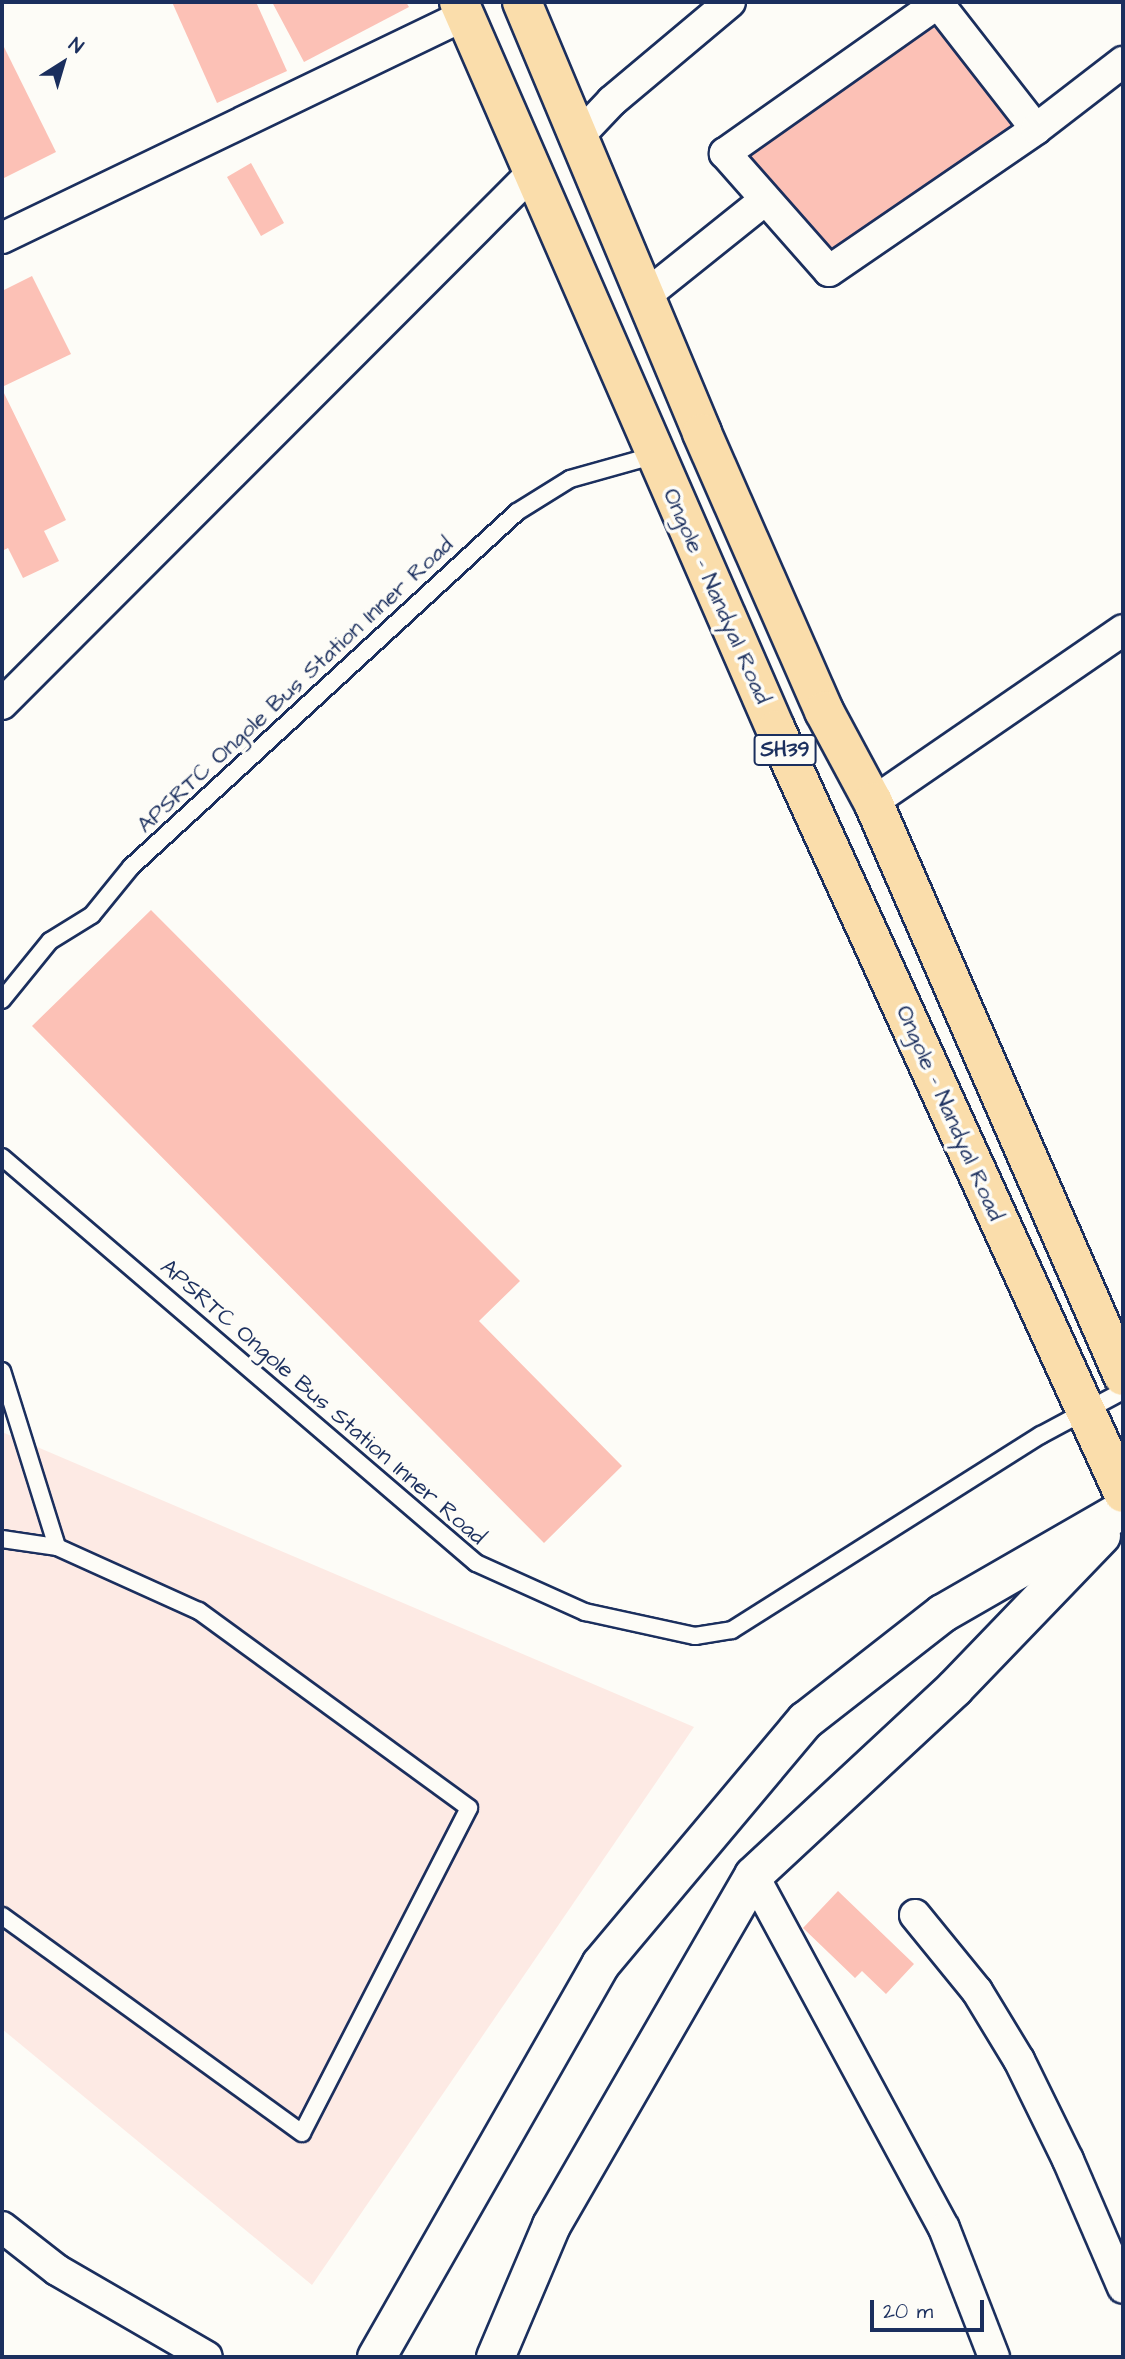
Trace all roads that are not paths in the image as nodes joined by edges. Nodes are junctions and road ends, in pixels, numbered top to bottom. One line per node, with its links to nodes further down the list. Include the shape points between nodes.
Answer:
1 (522, 2): 6 (main road, SH39)
2 (730, 2): 6 (street, via 612,101)
3 (462, 8): 7 (main road, Ongole - Nandyal Road / SH39); 9 (street)
4 (1123, 62): 5 (street)
5 (1036, 129): 8 (street, via 830,271); 8 (street, via 938,3 724,153)
6 (577, 138): 10 (main road, SH39)
7 (533, 173): 12 (main road, Ongole - Nandyal Road / SH39); 14 (street)
8 (765, 200): 10 (street)
9 (2, 238)
10 (645, 296): 11 (main road, SH39)
11 (702, 433): 12 (main road); 15 (main road, SH39, via 824,712)
12 (656, 455): 16 (lane, APSRTC Ongole Bus Station Inner Road, via 570,479 517,512 131,867 92,915 50,941); 21 (main road, Ongole - Nandyal Road / SH39)
13 (1123, 630): 15 (street)
14 (2, 704)
15 (873, 802): 19 (main road, SH39)
16 (2, 1000)
17 (2, 1157): 21 (lane, APSRTC Ongole Bus Station Inner Road, via 476,1563 585,1612 695,1636 732,1630 988,1467)
18 (2, 1371): 26 (lane)
19 (1123, 1376)
20 (1123, 1391): 21 (lane, APSRTC Ongole Bus Station Inner Road)
21 (1086, 1412): 22 (main road, Ongole - Nandyal Road / SH39)
22 (1113, 1443): 23 (main road, Ongole - Nandyal Road / SH39)
23 (1123, 1493)
24 (1123, 1510): 27 (street, via 954,1688); 33 (street, via 942,1613 796,1730 600,1964)
25 (2, 1539): 26 (lane)
26 (57, 1547): 29 (lane, via 199,1611 469,1808 302,2133)
27 (753, 1875): 34 (street, via 551,2225); 35 (street, via 944,2228)
28 (915, 1915): 31 (street, via 977,1991 1019,2060)
29 (2, 1916)
30 (4, 2235): 32 (street)
31 (1123, 2288)
32 (207, 2357)
33 (376, 2357)
34 (495, 2357)
35 (994, 2357)

